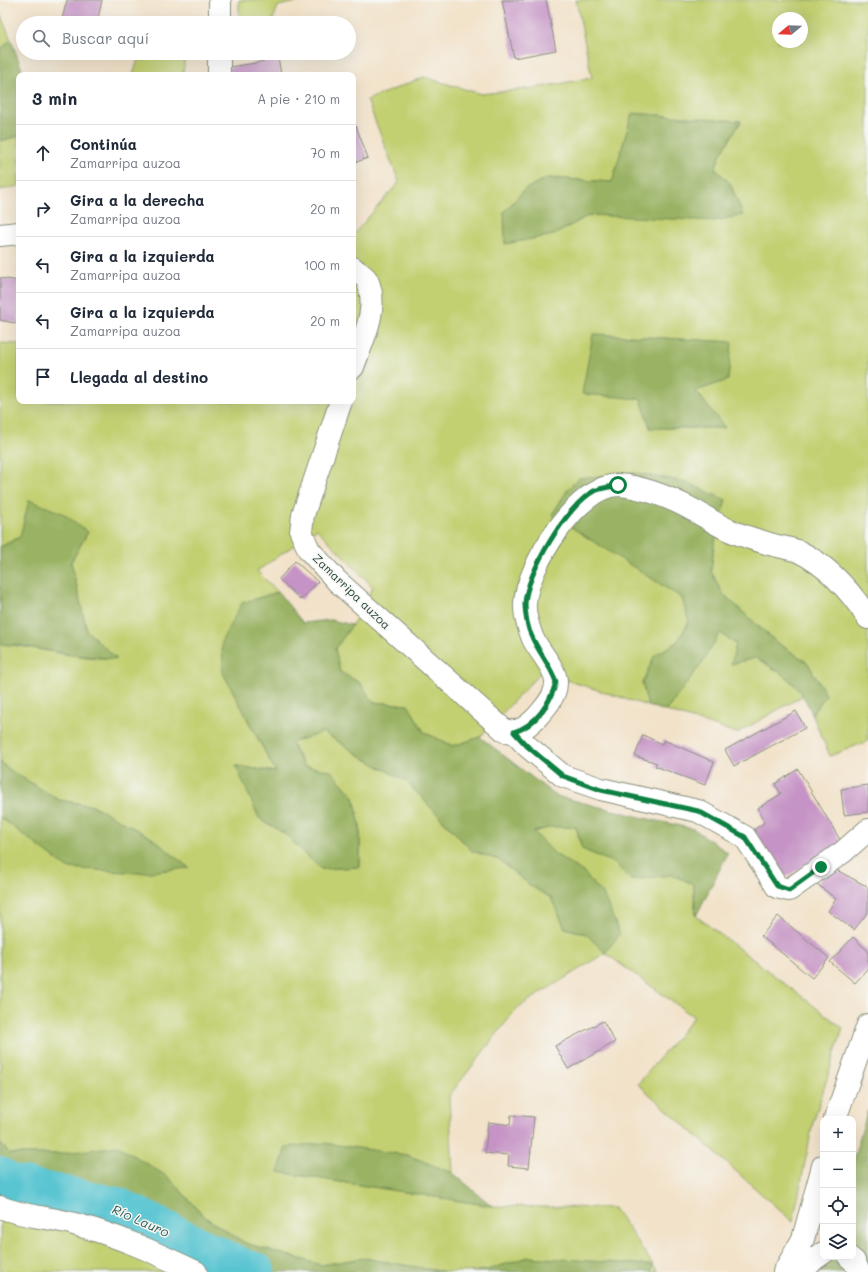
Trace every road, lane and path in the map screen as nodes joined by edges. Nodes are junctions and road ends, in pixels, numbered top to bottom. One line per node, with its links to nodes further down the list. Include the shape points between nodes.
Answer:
1 (220, 0): 2 (street)
2 (220, 16)
3 (219, 60): 4 (street)
4 (219, 72)
5 (16, 233): 6 (street)
6 (0, 235)
7 (356, 270): 8 (street, via 367,279 371,296 371,315)
8 (356, 358)
9 (341, 404): 11 (street, Zamarripa auzoa, via 303,515 301,532 310,550 337,581 480,709 505,731)
10 (868, 618): 11 (street, via 858,603 827,570 798,552 728,530 678,502 645,490 618,485 594,491 573,509 558,529 530,582 525,603 528,624 556,682 547,706 525,728)
11 (514, 732): 12 (street, Zamarripa auzoa, via 563,776 601,790 698,811 745,837 777,886 789,890 843,852)
12 (868, 830)
13 (868, 1025): 14 (street)
14 (836, 1116)
15 (820, 1177): 20 (street, via 803,1239)
16 (0, 1207): 19 (street, via 102,1232)
17 (820, 1256): 21 (street)
18 (852, 1260): 22 (street)
19 (196, 1272)
20 (784, 1272)
21 (802, 1272)
22 (859, 1272)

